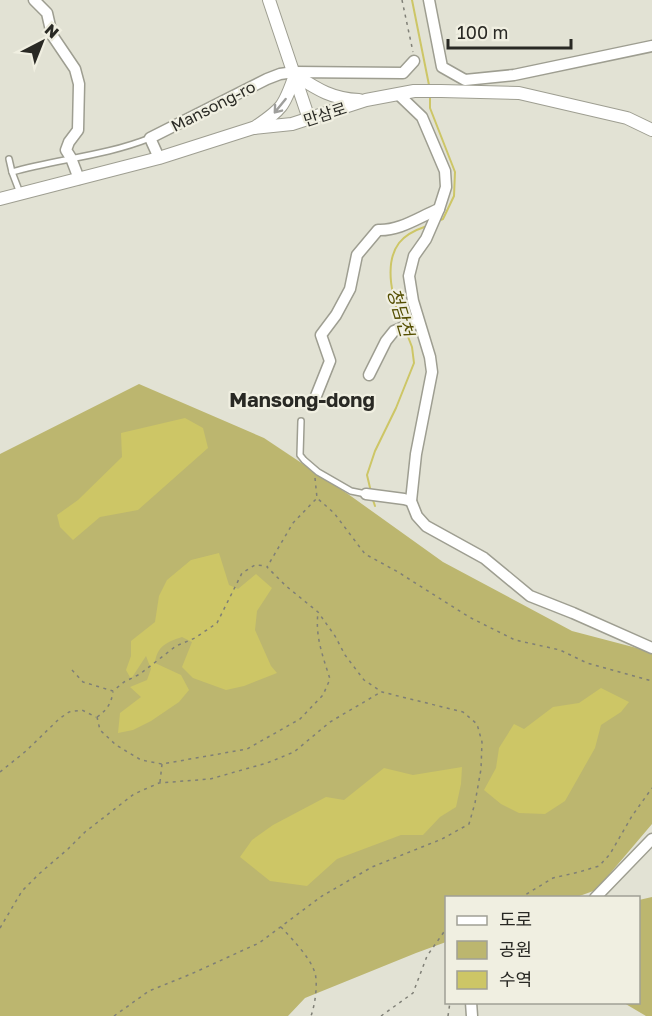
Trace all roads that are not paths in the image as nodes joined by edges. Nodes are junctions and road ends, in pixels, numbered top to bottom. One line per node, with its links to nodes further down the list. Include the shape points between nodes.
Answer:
1 (34, 0): 15 (street, via 47,13 52,35 75,69 79,84 78,130 66,150)
2 (269, 0): 6 (street)
3 (429, 0): 4 (street, via 442,66 465,80 514,75)
4 (652, 46)
5 (414, 61): 6 (street, Mansong-ro, via 403,73)
6 (294, 74): 8 (street, via 322,93); 9 (street); 10 (street, one-way to 10, via 282,106); 12 (street, Mansong-ro, via 267,79)
7 (398, 94): 8 (street, 만삼로); 11 (street, 만삼로, via 519,93 627,118); 20 (street, via 422,117 445,171 446,187)
8 (366, 100): 9 (street, 만삼로)
9 (309, 119): 10 (street, 만삼로)
10 (254, 128): 13 (street, 만삼로)
11 (652, 130)
12 (150, 138): 13 (street); 15 (lane, Mansong-ro)
13 (159, 158): 17 (street, 만삼로)
14 (9, 159): 16 (lane)
15 (71, 159): 16 (lane, Mansong-ro); 17 (street)
16 (12, 172): 18 (lane)
17 (79, 179): 18 (street, 만삼로)
18 (20, 194): 19 (street, 만삼로)
19 (0, 199)
20 (437, 213): 21 (street, via 414,256 409,276 413,301); 23 (street, via 389,231 378,230 357,255 350,289 321,335 330,361)
21 (408, 325): 22 (street, via 394,331 386,341); 26 (street, via 430,357 432,372)
22 (369, 375)
23 (312, 406)
24 (301, 421): 25 (lane, via 300,455 304,460 351,491)
25 (366, 494): 26 (street)
26 (411, 501): 27 (street, via 426,526 484,558 530,596)
27 (652, 648)
28 (652, 839): 29 (street)
29 (596, 896)

